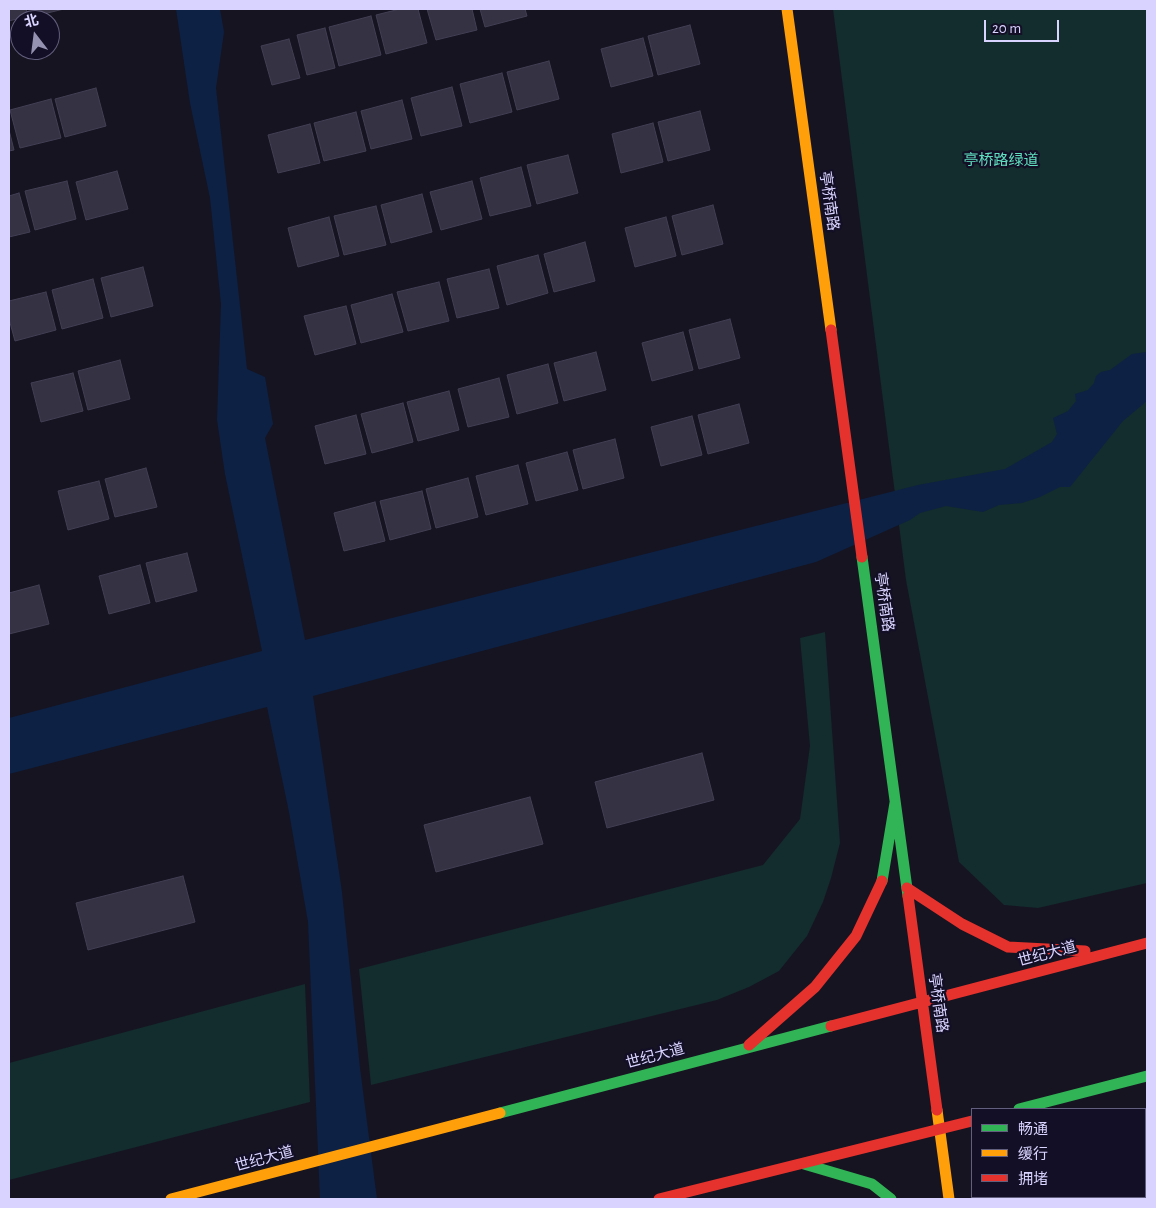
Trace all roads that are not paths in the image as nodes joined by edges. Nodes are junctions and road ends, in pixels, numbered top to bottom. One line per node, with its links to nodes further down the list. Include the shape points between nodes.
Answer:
1 (787, 9): 2 (main road, 亭桥南路)
2 (895, 803): 3 (main road, 亭桥南路); 7 (main road, via 882,884 856,936 815,987)
3 (907, 888): 5 (main road, via 962,924 1008,947); 6 (main road, 亭桥南路)
4 (1147, 943): 5 (main road, 世纪大道)
5 (1112, 952): 6 (main road, 世纪大道)
6 (922, 1002): 7 (main road, 世纪大道); 13 (main road, 亭桥南路)
7 (746, 1048): 15 (main road, 世纪大道)
8 (1147, 1076): 9 (main road)
9 (1072, 1096): 10 (main road); 11 (main road)
10 (1023, 1108)
11 (1057, 1108)
12 (971, 1121): 13 (main road)
13 (940, 1130): 14 (main road); 18 (main road, 亭桥南路)
14 (803, 1164): 16 (main road); 17 (main road, via 872,1184)
15 (171, 1199)
16 (659, 1199)
17 (891, 1199)
18 (949, 1199)

